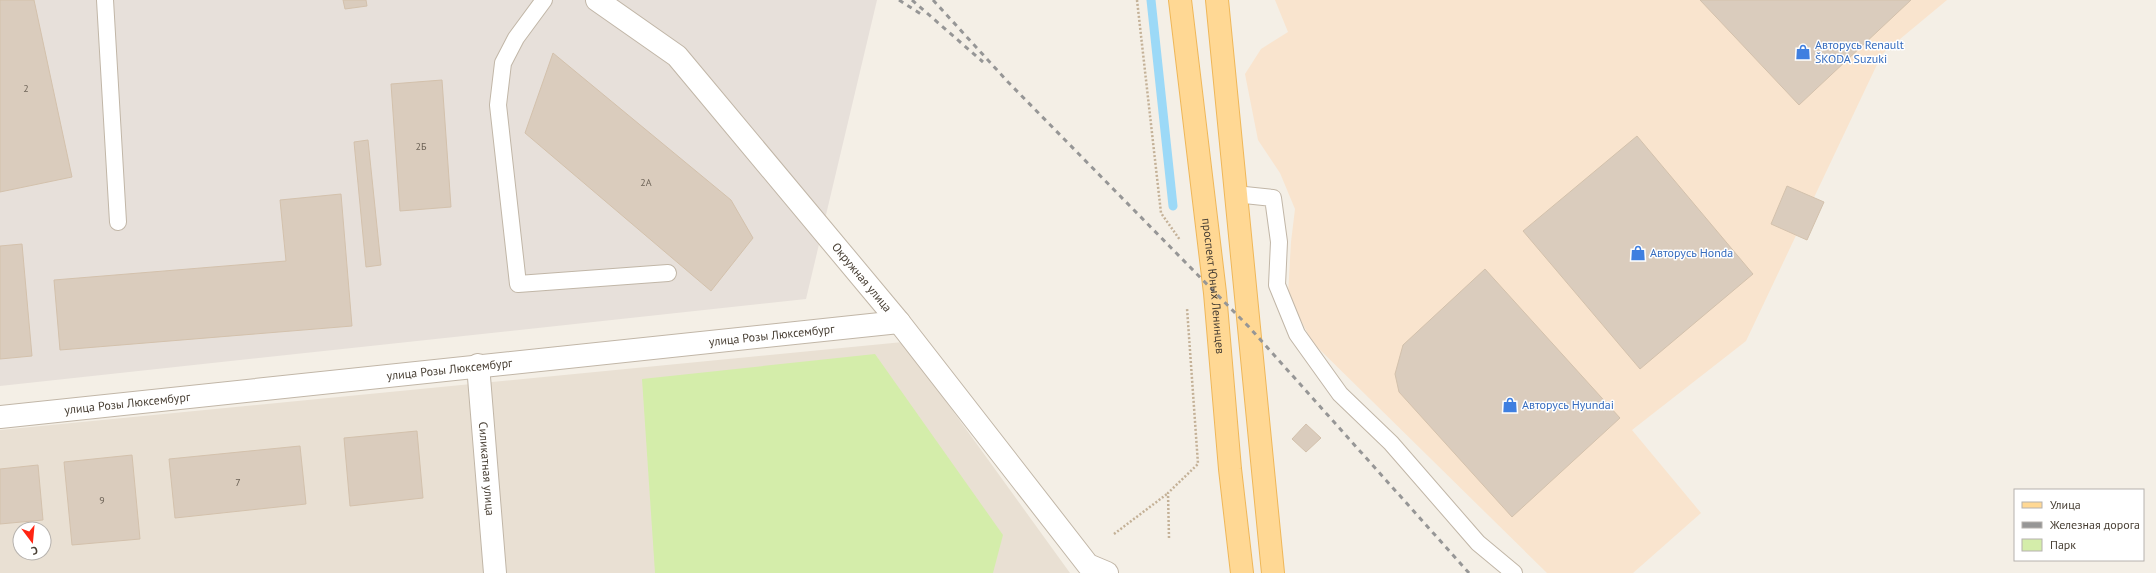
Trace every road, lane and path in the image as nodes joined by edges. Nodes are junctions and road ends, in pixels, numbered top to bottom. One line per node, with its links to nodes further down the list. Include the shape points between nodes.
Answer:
1 (105, 0): 8 (lane)
2 (544, 0): 10 (lane, via 516,38 503,63 498,105 518,284)
3 (597, 0): 12 (street, Окружная улица, via 677,56)
4 (1137, 0): 9 (path, via 1161,213)
5 (1180, 0): 20 (main road, проспект Юных Ленинцев, via 1215,293)
6 (1217, 0): 7 (main road)
7 (1236, 194): 21 (main road); 22 (lane, via 1273,198 1279,242 1277,285 1297,334 1340,394 1391,443 1478,543)
8 (118, 222)
9 (1181, 242)
10 (668, 273)
11 (1186, 301): 15 (path, via 1198,464)
12 (899, 322): 13 (street, улица Розы Люксембург); 19 (street, Окружная улица, via 1088,565)
13 (478, 365): 14 (street, улица Розы Люксембург); 18 (street, Силикатная улица)
14 (0, 417)
15 (1168, 493): 16 (path); 17 (path)
16 (1114, 534)
17 (1169, 538)
18 (495, 573)
19 (1107, 573)
20 (1242, 573)
21 (1273, 573)
22 (1514, 573)

